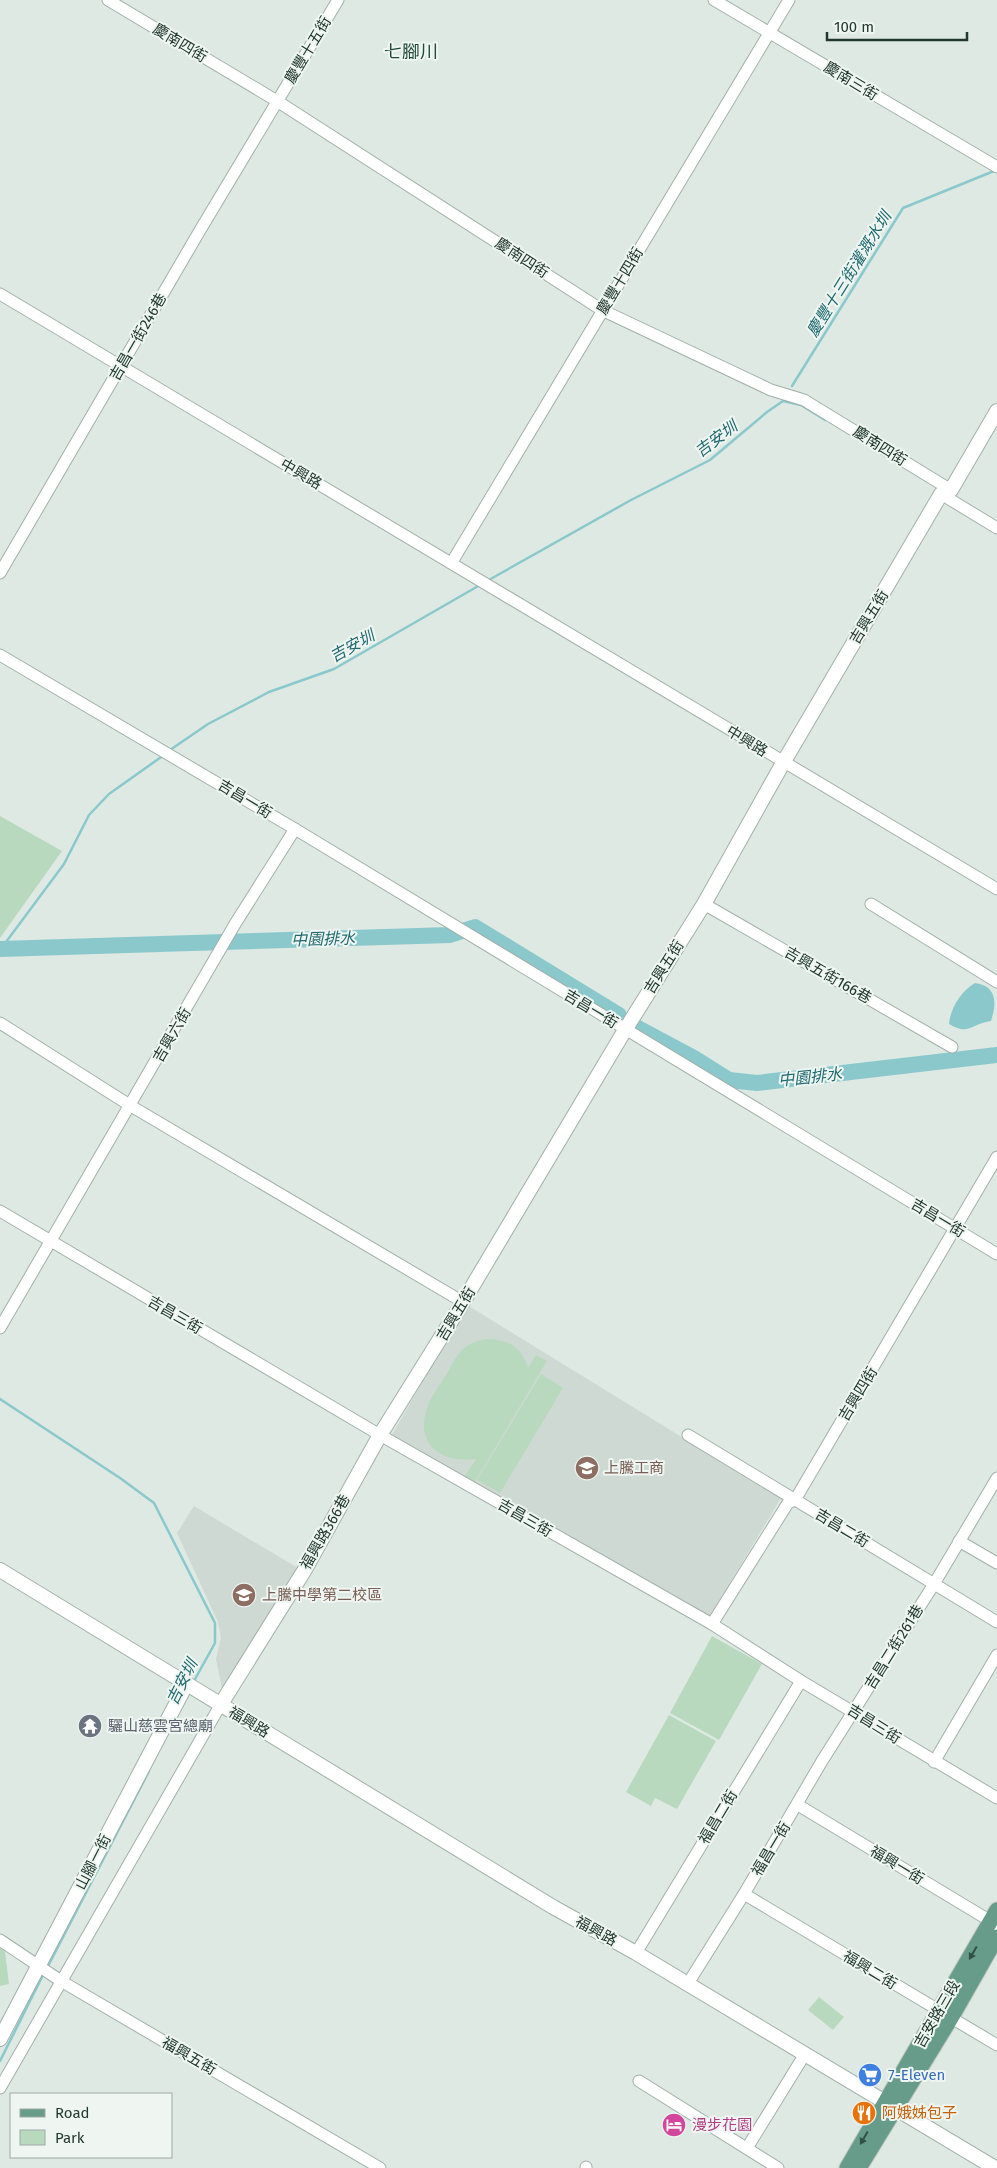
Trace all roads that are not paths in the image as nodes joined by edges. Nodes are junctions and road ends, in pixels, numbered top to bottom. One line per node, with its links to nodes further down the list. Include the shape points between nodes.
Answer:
1 (108, 0): 6 (street, 慶南四街)
2 (338, 0): 6 (street, 慶豐十五街)
3 (714, 0): 5 (street, 慶南三街)
4 (789, 0): 5 (street, 慶豐十四街)
5 (769, 32): 7 (street, 慶南三街); 9 (street, 慶豐十四街)
6 (278, 101): 9 (street, 慶南四街); 10 (street, 吉昌一街246巷)
7 (992, 164)
8 (0, 294): 10 (street, 中興路)
9 (602, 310): 12 (street, 慶南四街, via 771,390 804,400); 14 (street, 慶豐十四街)
10 (121, 368): 14 (street, 中興路); 15 (street, 吉昌一街246巷)
11 (997, 411): 12 (street, 吉興五街)
12 (946, 492): 13 (street, 慶南四街); 17 (street, 吉興五街)
13 (997, 528)
14 (452, 562): 17 (street, 中興路, via 498,593)
15 (0, 573)
16 (0, 655): 18 (street, 吉昌一街)
17 (783, 763): 19 (street, 中興路); 20 (street, 吉興五街)
18 (294, 829): 24 (street, 吉昌一街); 26 (street, 吉興六街, via 223,944)
19 (997, 889)
20 (704, 904): 24 (street, 吉興五街); 25 (street, 吉興五街166巷)
21 (871, 904): 22 (street)
22 (997, 982)
23 (0, 1023): 26 (street)
24 (625, 1030): 29 (street, 吉昌一街); 32 (street, 吉興五街)
25 (952, 1047)
26 (131, 1106): 30 (street, 吉興六街); 32 (street)
27 (997, 1157): 29 (street, 吉興四街)
28 (0, 1211): 30 (street, 吉昌三街)
29 (956, 1229): 31 (street, 吉昌一街); 38 (street, 吉興四街)
30 (51, 1242): 33 (street, 吉興六街); 34 (street, 吉昌三街)
31 (997, 1254)
32 (463, 1302): 34 (street, 吉興五街)
33 (0, 1328)
34 (380, 1435): 44 (street, 吉昌三街); 48 (street, 福興路366巷, via 304,1571)
35 (688, 1435): 38 (street, 吉昌二街)
36 (997, 1478): 37 (street, 吉昌二街261巷)
37 (993, 1494): 39 (street, 吉昌二街261巷)
38 (795, 1500): 42 (street, 吉昌二街); 44 (street, 吉興四街, via 788,1503)
39 (959, 1541): 40 (street); 42 (street, 吉昌二街261巷)
40 (997, 1563)
41 (0, 1570): 47 (street, 福興路)
42 (934, 1584): 43 (street, 吉昌二街); 49 (street, 吉昌二街261巷)
43 (997, 1622)
44 (712, 1624): 46 (street, 吉昌三街)
45 (997, 1655): 50 (street)
46 (801, 1681): 49 (street, 吉昌三街); 57 (street, 福昌二街)
47 (191, 1688): 48 (street, 福興路); 58 (street, 山腳一街)
48 (221, 1704): 57 (street, 福興路, via 553,1907); 59 (street)
49 (854, 1711): 50 (street, 吉昌三街); 52 (street, 福昌一街)
50 (934, 1762): 51 (street, 吉昌三街)
51 (997, 1798)
52 (798, 1805): 53 (street, 福昌一街); 54 (street, 福興一街)
53 (744, 1894): 60 (street, 福昌一街); 61 (street, 福興二街)
54 (995, 1919): 61 (main road, 吉安路三段, one-way to 61)
55 (997, 1936): 61 (main road, 吉安路三段)
56 (0, 1940): 58 (street, 福興五街)
57 (636, 1953): 60 (street, 福興路)
58 (40, 1965): 59 (street, 福興五街); 62 (street, 山腳一街)
59 (57, 1977): 66 (street); 69 (street, 福興五街)
60 (687, 1985): 64 (street, 福興路)
61 (945, 2014): 63 (street, 福興二街); 67 (main road, 吉安路三段)
62 (0, 2039)
63 (997, 2045)
64 (804, 2054): 67 (street, 福興路); 68 (street)
65 (639, 2081): 68 (street)
66 (0, 2088)
67 (890, 2104): 71 (main road, 吉安路三段, one-way to 71); 72 (main road, 吉安路三段); 73 (street, 福興路)
68 (747, 2148): 70 (street)
69 (380, 2168)
70 (778, 2168)
71 (847, 2168)
72 (859, 2168)
73 (995, 2168)

